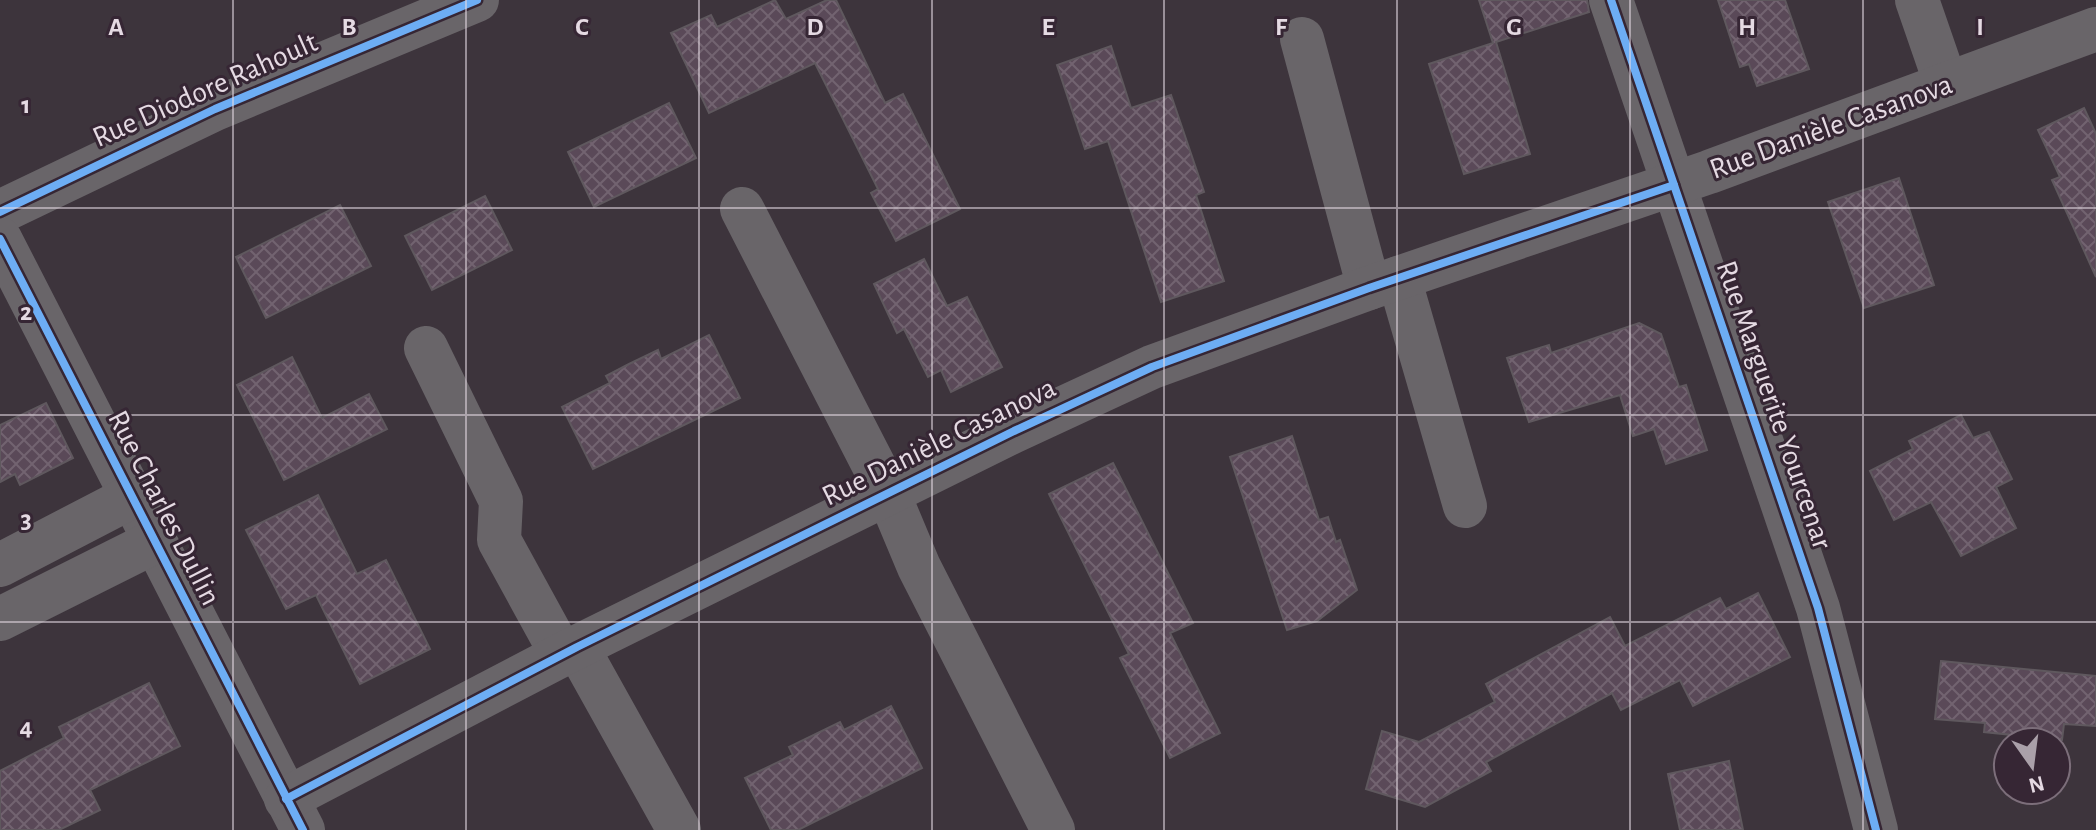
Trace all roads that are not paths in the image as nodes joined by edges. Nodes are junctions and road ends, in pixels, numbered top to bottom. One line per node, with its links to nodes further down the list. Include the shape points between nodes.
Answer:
1 (477, 0): 9 (street, Rue Diodore Rahoult, via 215,109)
2 (1611, 0): 7 (street, Rue Marguerite Yourcenar)
3 (1917, 0): 6 (street)
4 (2096, 29): 6 (street, Rue Danièle Casanova)
5 (1302, 39): 11 (street)
6 (1946, 84): 7 (street, Rue Danièle Casanova)
7 (1674, 185): 11 (street, Rue Danièle Casanova); 23 (street, Rue Marguerite Yourcenar, via 1818,608)
8 (742, 209): 13 (street)
9 (0, 212)
10 (0, 239): 14 (street, Rue Charles Dullin)
11 (1384, 283): 13 (street, Rue Danièle Casanova, via 1152,367); 15 (street)
12 (426, 348): 19 (street, via 501,501 499,540)
13 (888, 493): 19 (street, Rue Danièle Casanova); 22 (street, via 919,567)
14 (131, 497): 16 (street, Rue Charles Dullin); 17 (street)
15 (1465, 506)
16 (154, 542): 18 (street); 20 (street, Rue Charles Dullin)
17 (0, 565)
18 (0, 619)
19 (570, 651): 20 (street, Rue Danièle Casanova); 21 (street)
20 (294, 814)
21 (679, 830)
22 (1053, 830)
23 (1876, 830)

